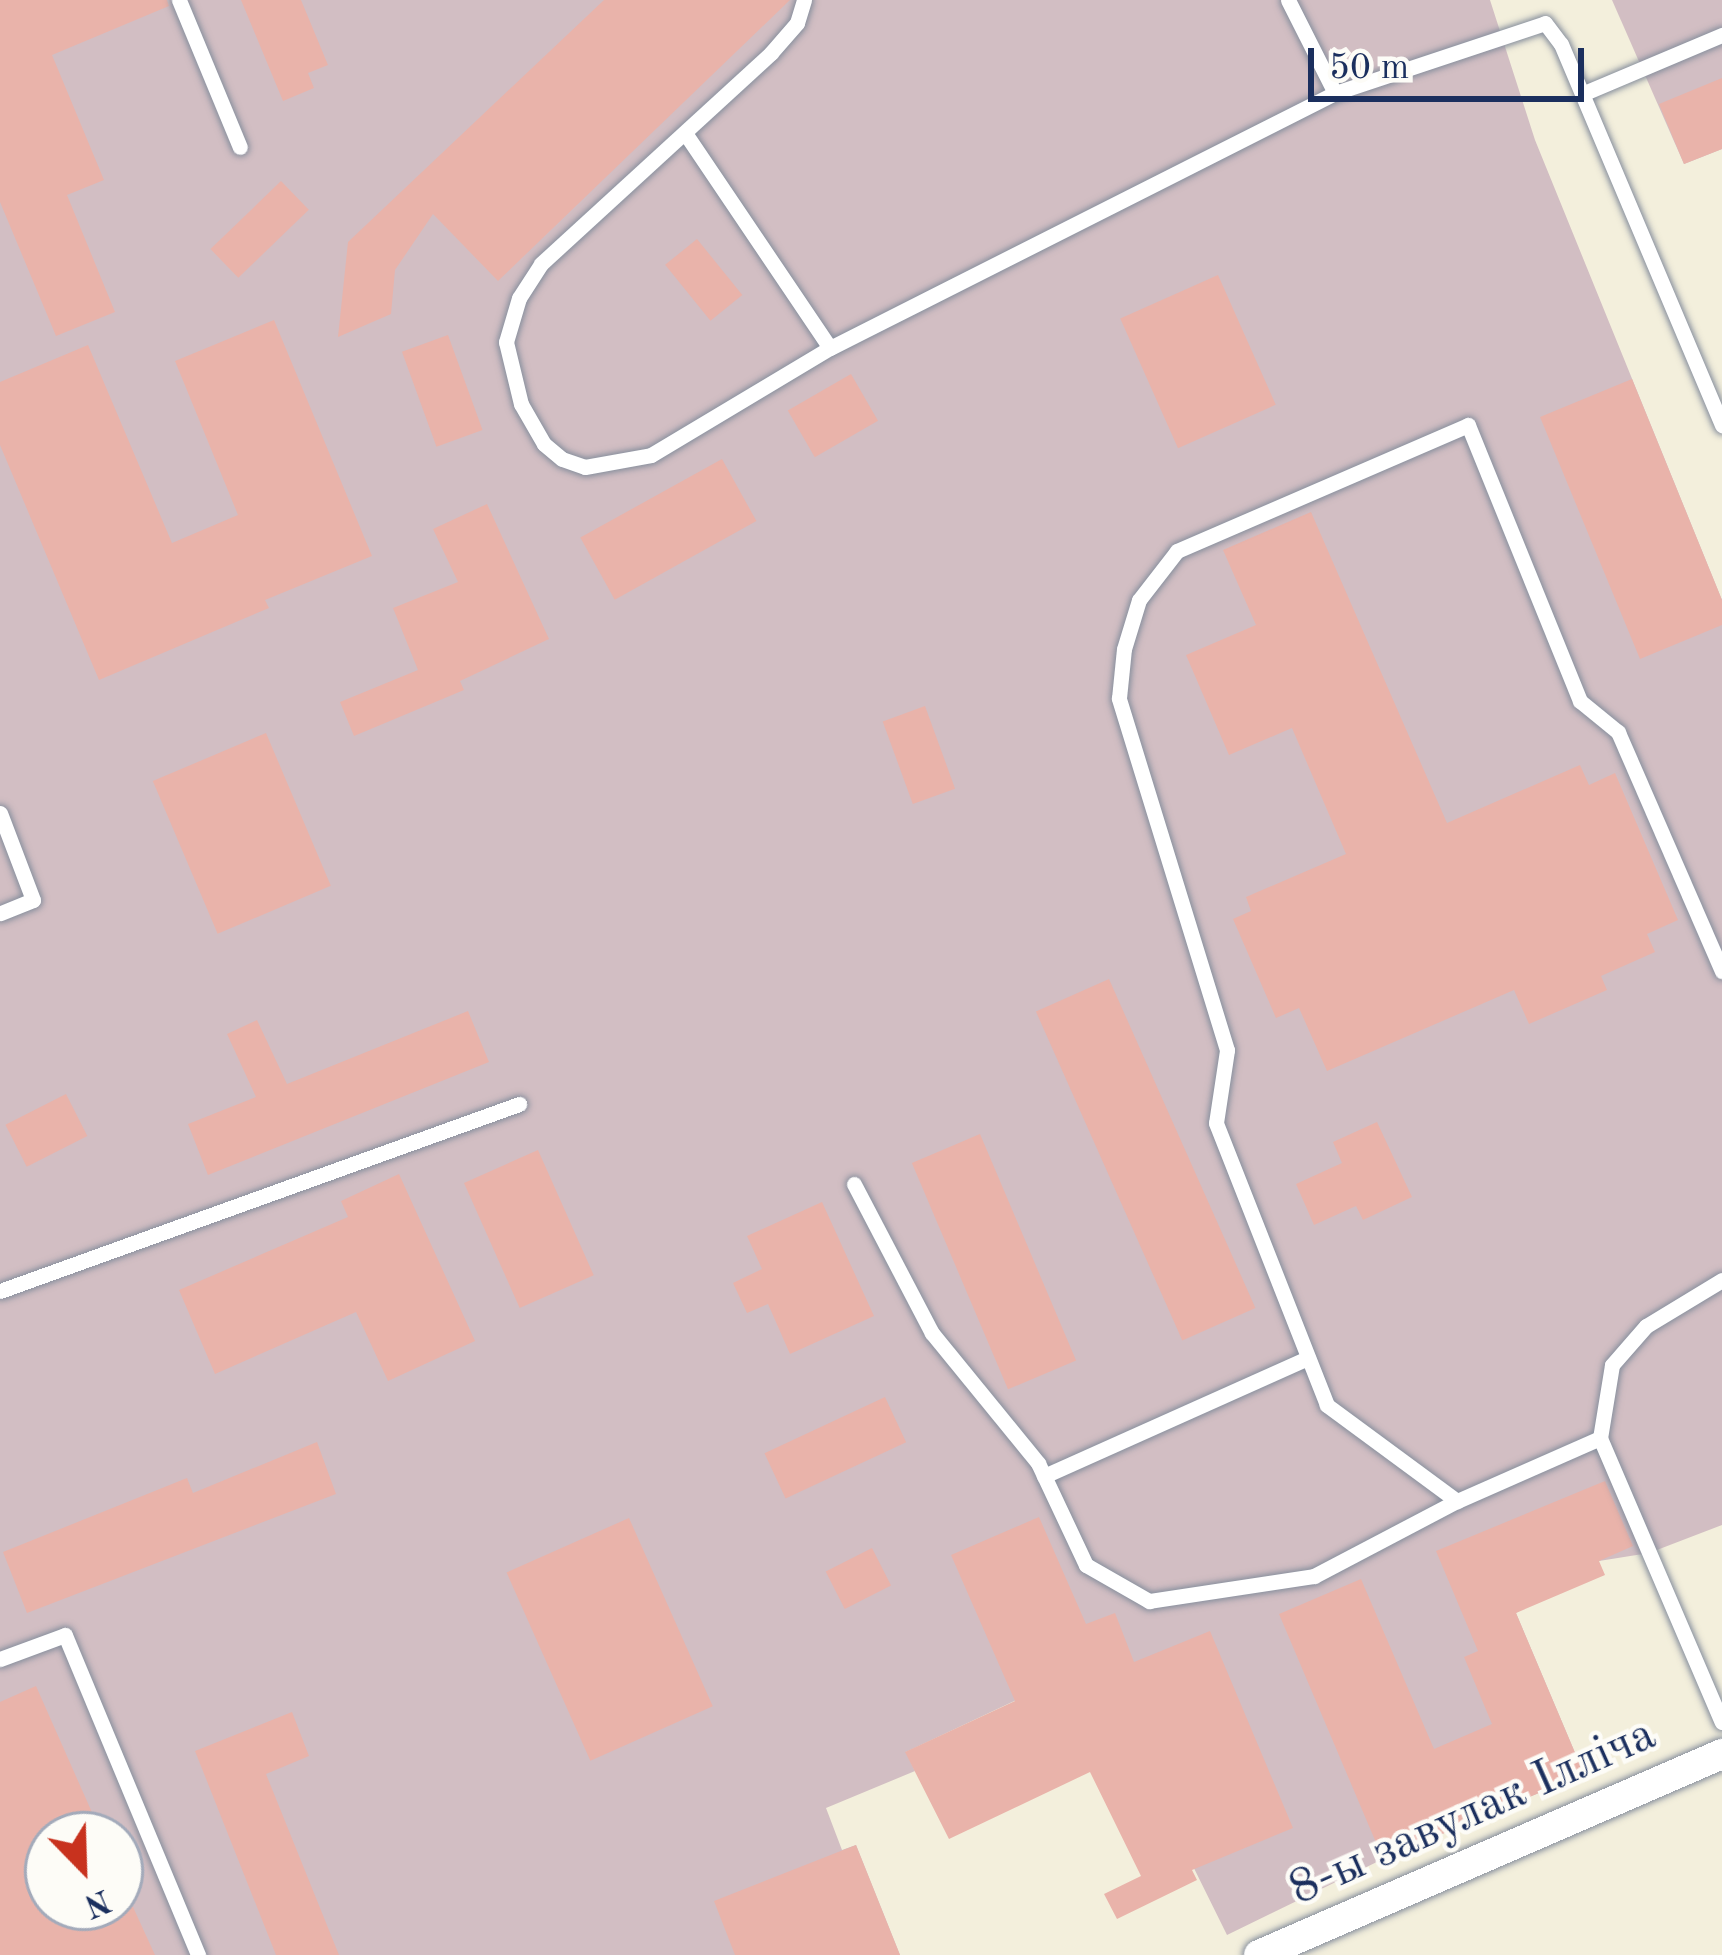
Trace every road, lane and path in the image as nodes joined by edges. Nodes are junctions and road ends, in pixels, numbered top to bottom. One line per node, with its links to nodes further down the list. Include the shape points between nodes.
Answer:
1 (179, 0): 8 (lane)
2 (804, 0): 7 (lane, via 797,23 771,53)
3 (1288, 0): 5 (lane)
4 (1722, 35): 6 (lane)
5 (1334, 92): 6 (lane, via 1545,23); 9 (lane)
6 (1582, 94): 10 (lane)
7 (685, 133): 9 (lane); 9 (lane, via 542,264 519,298 506,342 521,404 544,444 585,467 651,455)
8 (240, 147)
9 (830, 348)
10 (1722, 425)
11 (0, 814): 12 (lane, via 33,900)
12 (0, 913)
13 (1722, 971): 18 (lane, via 1618,732 1580,701 1468,424 1177,551 1139,600 1119,698 1227,1050 1216,1124)
14 (519, 1104): 17 (lane)
15 (854, 1184): 20 (lane, via 932,1333)
16 (1722, 1280): 19 (lane, via 1646,1326 1612,1365)
17 (0, 1291)
18 (1308, 1358): 20 (lane); 21 (lane, via 1327,1405)
19 (1600, 1438): 21 (lane); 23 (lane)
20 (1044, 1476): 21 (lane, via 1086,1565 1149,1601 1314,1576)
21 (1457, 1501)
22 (0, 1659): 25 (lane, via 65,1635)
23 (1722, 1722)
24 (1722, 1754): 26 (street, 8-ы завулак Ілліча)
25 (198, 1955)
26 (1259, 1955)

